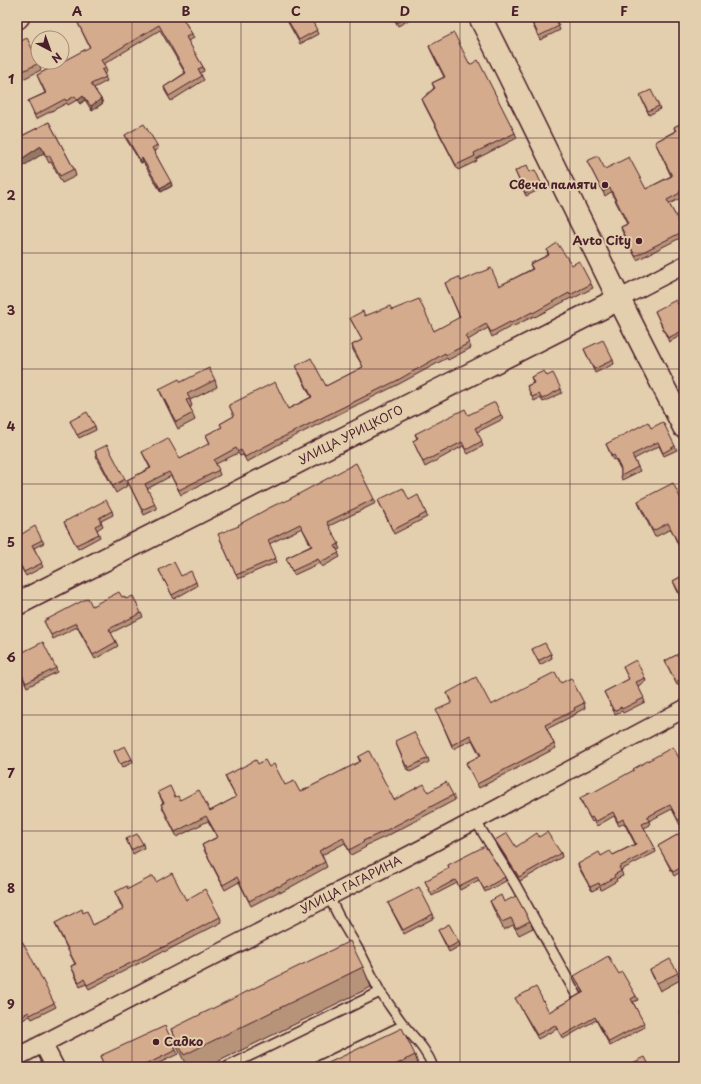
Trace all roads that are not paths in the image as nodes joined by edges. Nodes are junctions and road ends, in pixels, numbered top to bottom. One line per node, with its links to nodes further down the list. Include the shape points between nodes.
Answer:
1 (480, 17): 3 (street)
2 (684, 265): 3 (street, УЛИЦА УРИЦКОГО)
3 (619, 299): 4 (street); 5 (street, УЛИЦА УРИЦКОГО)
4 (684, 427)
5 (17, 604)
6 (684, 710): 7 (street, УЛИЦА ГАГАРИНА)
7 (475, 820): 8 (street, УЛИЦА ГАГАРИНА); 10 (lane, via 515,884)
8 (328, 897): 9 (lane); 12 (street, УЛИЦА ГАГАРИНА)
9 (380, 992): 11 (lane); 15 (lane)
10 (576, 994)
11 (404, 1025): 16 (lane); 17 (lane, via 422,1046)
12 (43, 1044): 13 (street, УЛИЦА ГАГАРИНА); 14 (street)
13 (17, 1057)
14 (55, 1067)
15 (226, 1067)
16 (317, 1067)
17 (432, 1067)

